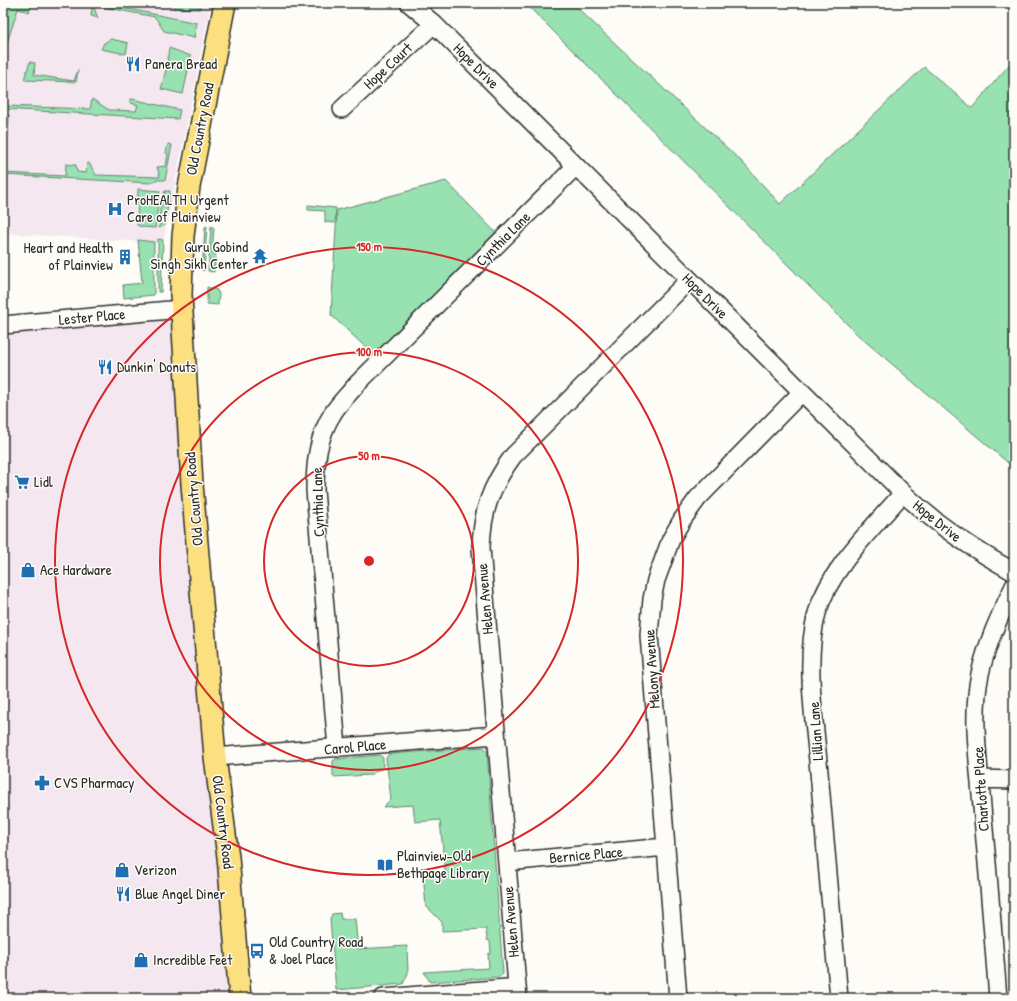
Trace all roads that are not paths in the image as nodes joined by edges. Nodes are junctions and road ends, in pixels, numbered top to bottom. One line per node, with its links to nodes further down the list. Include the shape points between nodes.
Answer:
1 (225, 3): 7 (main road, Old Country Road, via 188,187 183,236)
2 (408, 3): 3 (street, Hope Drive)
3 (434, 24): 4 (street, Hope Court); 5 (street, Hope Drive)
4 (342, 109)
5 (576, 166): 6 (street, Hope Drive); 14 (street, Cynthia Lane, via 356,384 333,413 322,436 315,468 315,490)
6 (689, 280): 9 (street, Hope Drive); 13 (street, Helen Avenue, via 513,456 488,497 481,527 481,548)
7 (181, 309): 8 (street, Lester Place); 15 (main road, Old Country Road, via 191,476)
8 (3, 325)
9 (802, 393): 10 (street, Hope Drive); 18 (street, Melony Avenue, via 698,498 671,539 656,580 649,635)
10 (903, 493): 11 (street, Hope Drive, via 928,516 967,545); 24 (street, Lillian Lane, via 834,576 818,612 811,644)
11 (1014, 572)
12 (1014, 586): 16 (street, Charlotte Place, via 993,632 980,675 976,724)
13 (496, 735): 14 (street, Carol Place); 19 (street, Helen Avenue)
14 (337, 748): 15 (street, Carol Place)
15 (215, 758): 21 (main road, Old Country Road, via 228,857)
16 (980, 779): 17 (street); 25 (street, Charlotte Place)
17 (1014, 780)
18 (666, 847): 19 (street, Bernice Place); 23 (street, Melony Avenue)
19 (507, 862): 20 (street, Helen Avenue)
20 (517, 993): 22 (street)
21 (240, 998)
22 (383, 998)
23 (678, 998)
24 (839, 998)
25 (998, 998)

